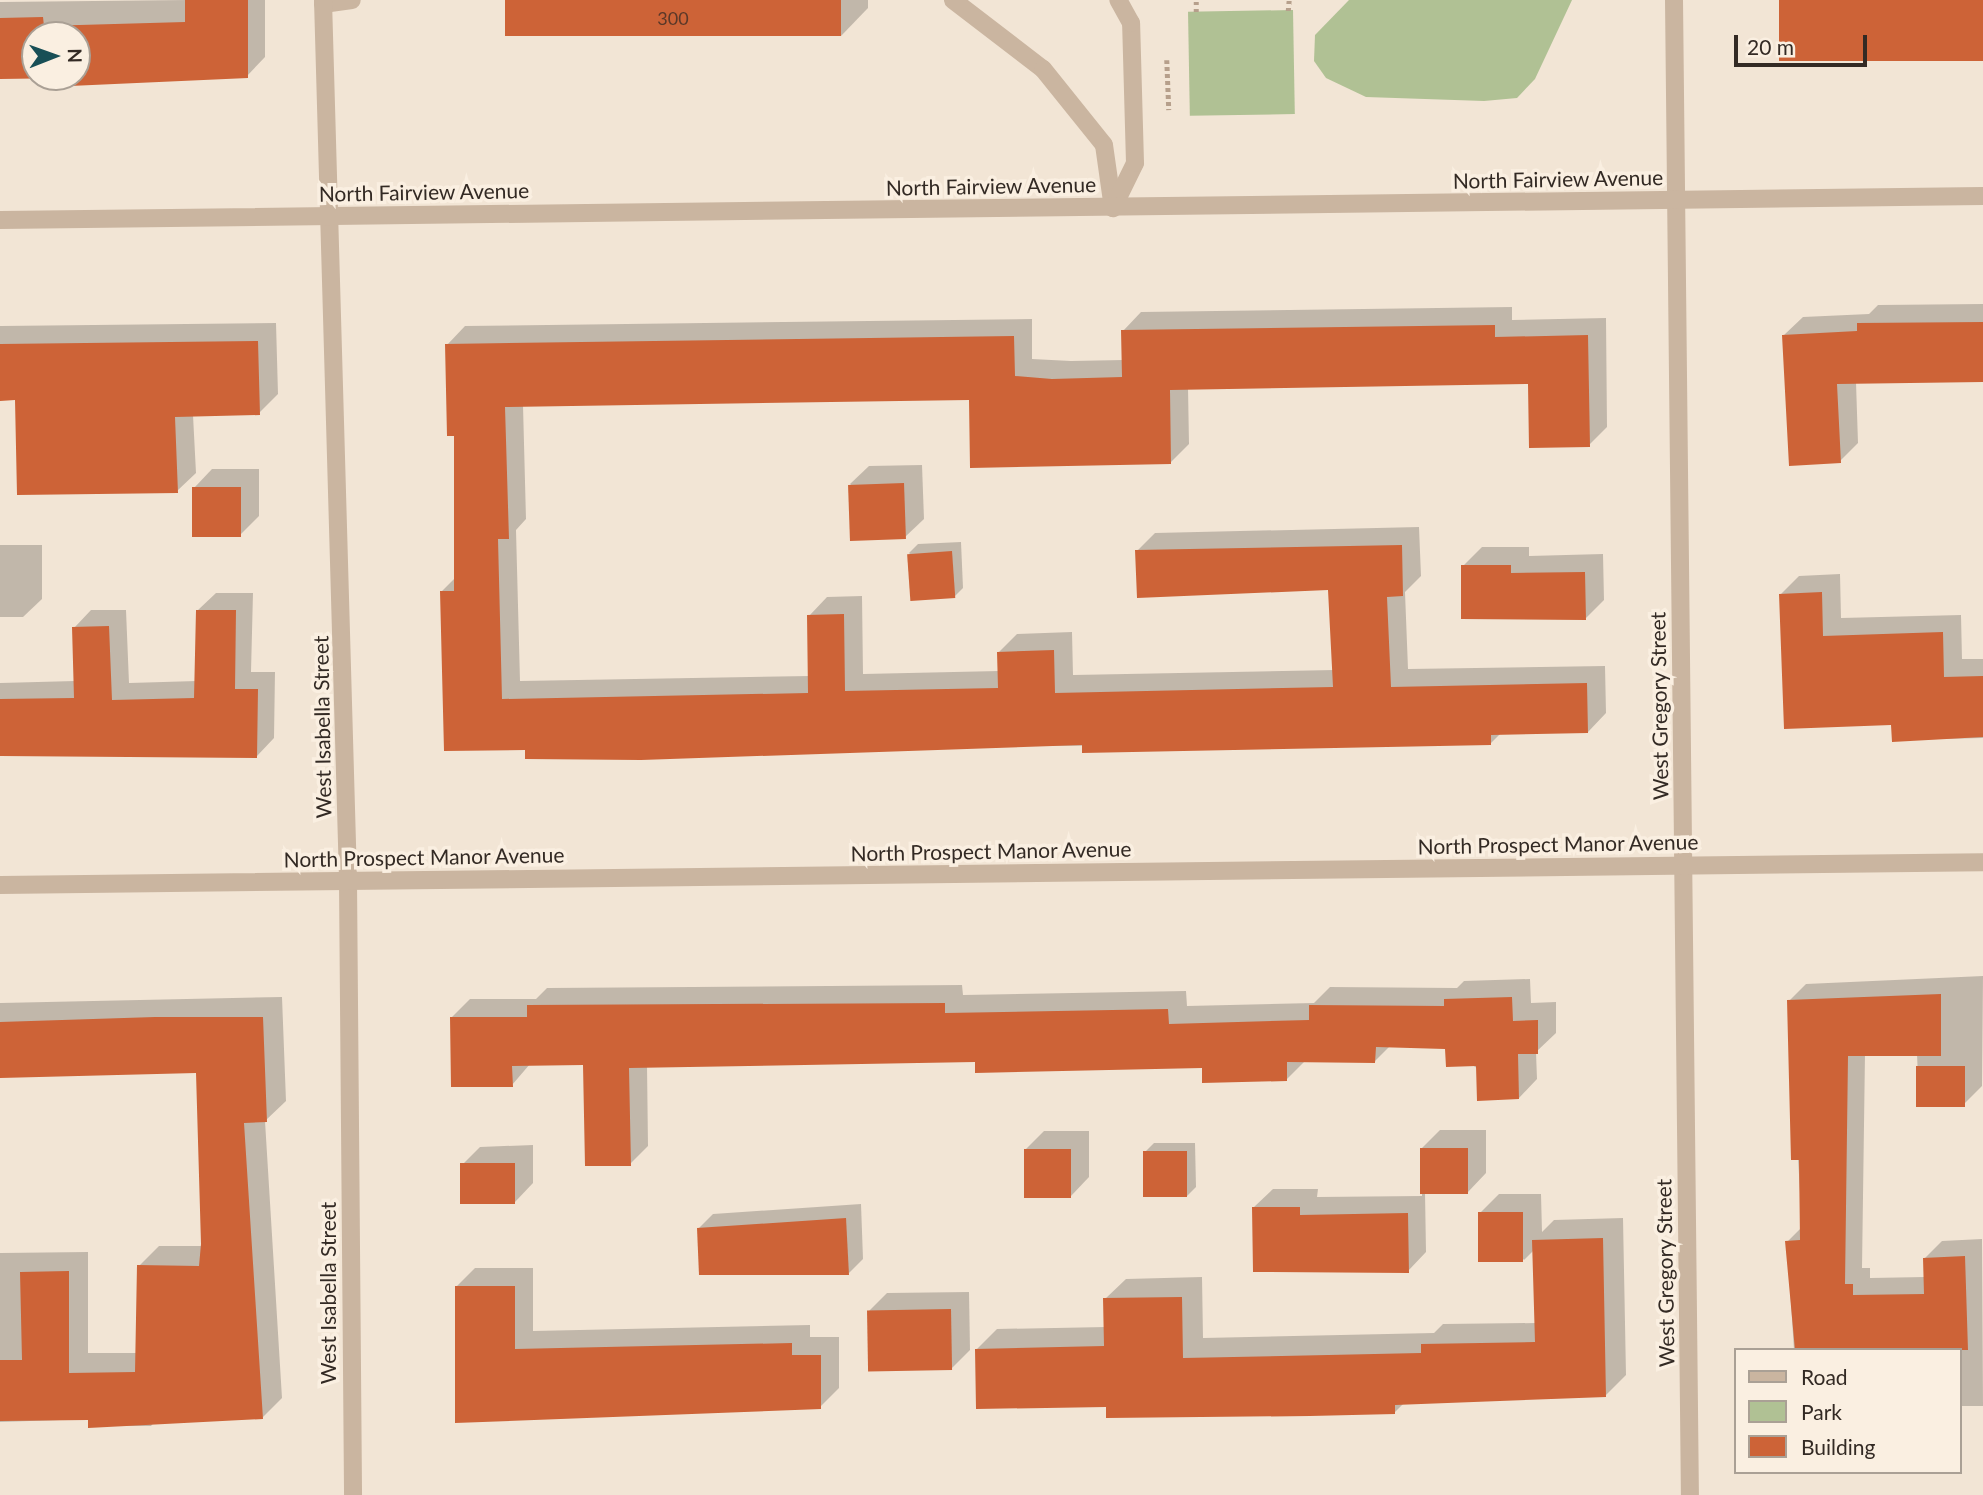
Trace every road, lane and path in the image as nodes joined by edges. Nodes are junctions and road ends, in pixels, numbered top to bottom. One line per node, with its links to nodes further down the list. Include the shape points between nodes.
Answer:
1 (352, 0): 7 (street)
2 (953, 0): 12 (street, via 1044,69 1104,145)
3 (1118, 0): 12 (street, via 1131,23 1135,163)
4 (1196, 0): 9 (path)
5 (1289, 0): 8 (path)
6 (1674, 0): 11 (street, West Gregory Street)
7 (323, 2): 13 (street, West Isabella Street)
8 (1288, 10)
9 (1196, 12)
10 (1983, 196): 11 (street, North Fairview Avenue)
11 (1676, 200): 12 (street, North Fairview Avenue); 16 (street, West Gregory Street)
12 (1113, 208): 13 (street, North Fairview Avenue)
13 (332, 215): 14 (street, North Fairview Avenue); 17 (street, West Isabella Street)
14 (0, 220)
15 (1983, 862): 16 (street, North Prospect Manor Avenue)
16 (1684, 865): 17 (street, North Prospect Manor Avenue); 20 (street, West Gregory Street)
17 (348, 881): 18 (street, North Prospect Manor Avenue); 19 (street, West Isabella Street)
18 (0, 885)
19 (353, 1495)
20 (1690, 1495)

